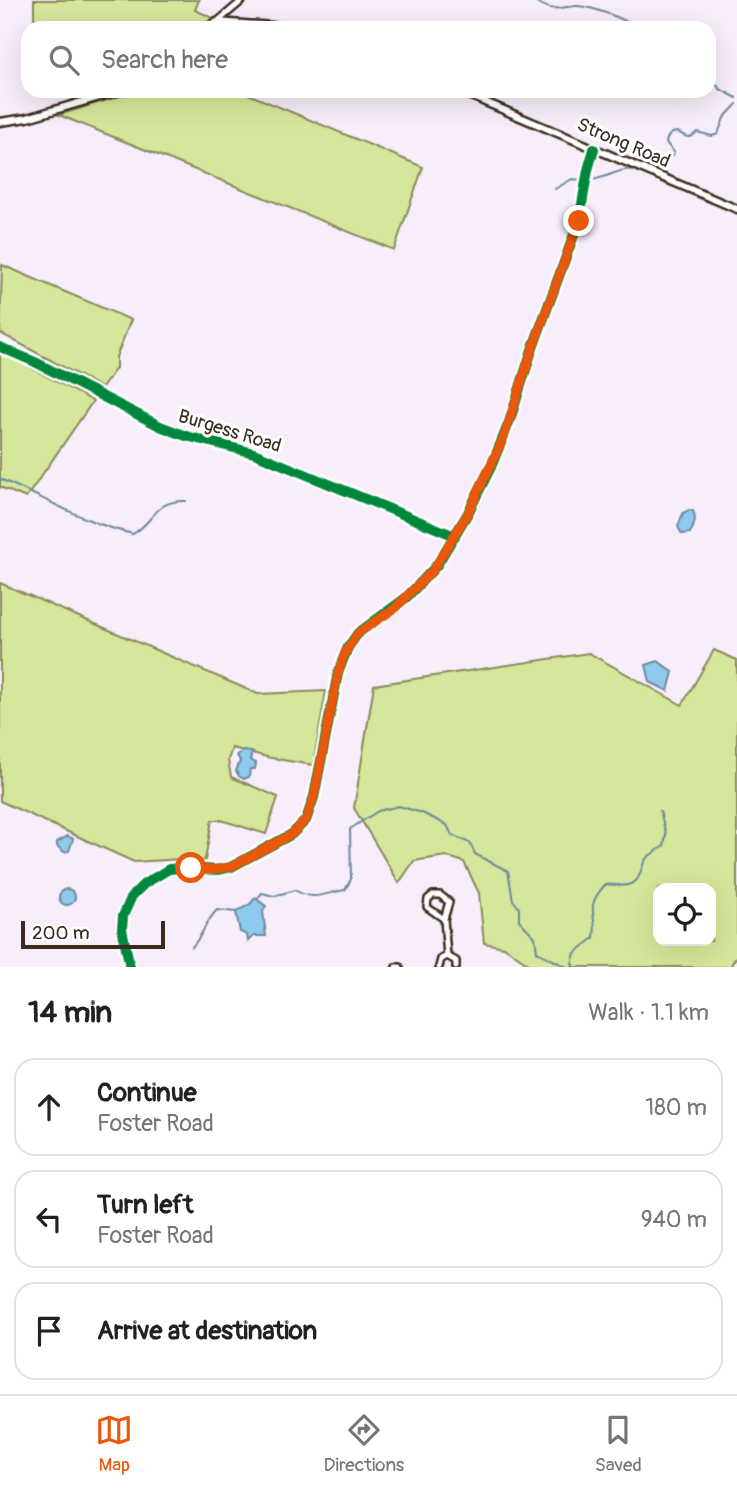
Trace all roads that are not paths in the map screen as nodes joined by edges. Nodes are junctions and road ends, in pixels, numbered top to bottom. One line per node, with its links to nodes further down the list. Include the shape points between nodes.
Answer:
1 (243, 0): 2 (street)
2 (219, 21)
3 (96, 98): 5 (street)
4 (475, 98): 6 (street, Strong Road)
5 (0, 122)
6 (594, 149): 7 (street, Strong Road); 9 (street, via 579,221 510,420)
7 (737, 209)
8 (0, 347): 9 (street, Burgess Road, via 160,426 254,453)
9 (455, 536): 12 (street, via 426,579 394,609 358,633 348,647 338,673 314,797 302,825 225,869 169,869 144,884 123,916)
10 (444, 919): 10 (street, via 428,907 433,895 449,902); 11 (street)
11 (447, 956): 13 (street); 14 (street, via 456,961)
12 (130, 967)
13 (439, 967)
14 (456, 967)

